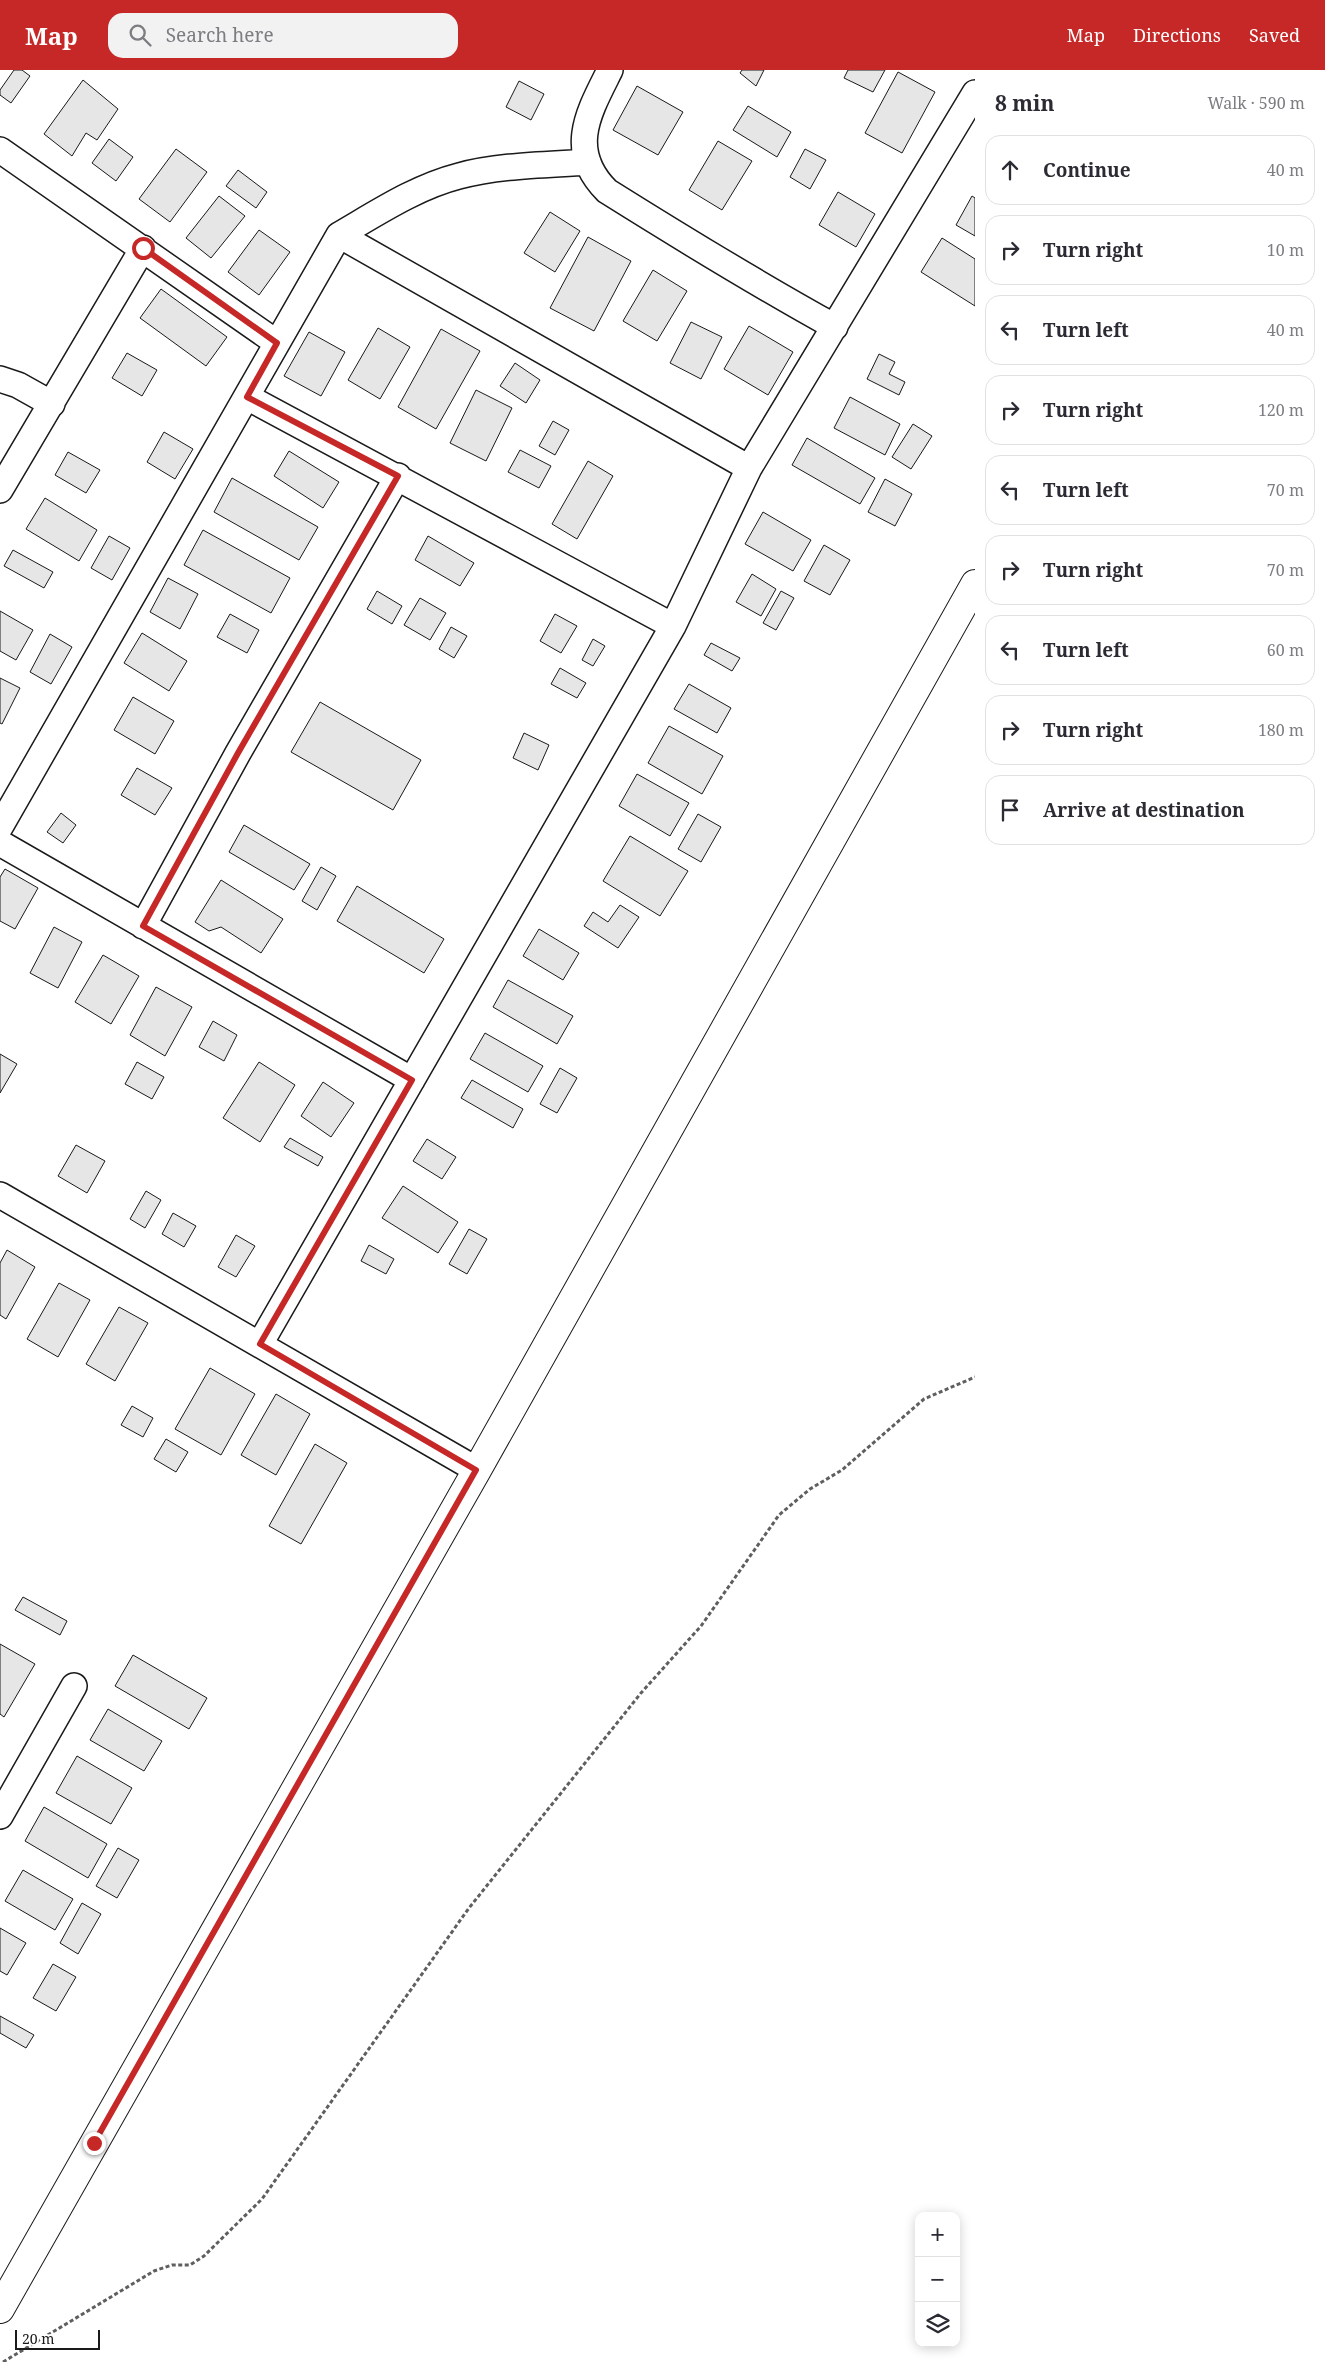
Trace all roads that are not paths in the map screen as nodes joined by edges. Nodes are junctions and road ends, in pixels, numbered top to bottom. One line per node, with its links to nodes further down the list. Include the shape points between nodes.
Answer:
1 (610, 70): 4 (street, via 586,118 584,139)
2 (975, 93): 7 (street)
3 (0, 150): 6 (street)
4 (588, 162): 5 (street, via 513,167 458,176 405,196); 7 (street, via 595,179 607,191 756,284)
5 (339, 235): 8 (street); 12 (street)
6 (143, 248): 8 (street); 11 (street)
7 (835, 326): 12 (street)
8 (277, 343): 10 (street)
9 (0, 379): 11 (street)
10 (247, 397): 13 (street); 17 (street)
11 (52, 404): 14 (street)
12 (749, 468): 16 (street)
13 (398, 476): 16 (street); 19 (street, via 238,753)
14 (0, 490)
15 (975, 584): 23 (street)
16 (673, 626): 20 (street)
17 (0, 827)
18 (0, 843): 19 (street)
19 (143, 926): 20 (street)
20 (412, 1080): 22 (street)
21 (0, 1195): 22 (street)
22 (260, 1344): 23 (street)
23 (476, 1470): 27 (street)
24 (74, 1686): 25 (street)
25 (9, 1780): 26 (street)
26 (0, 1816)
27 (0, 2309)

